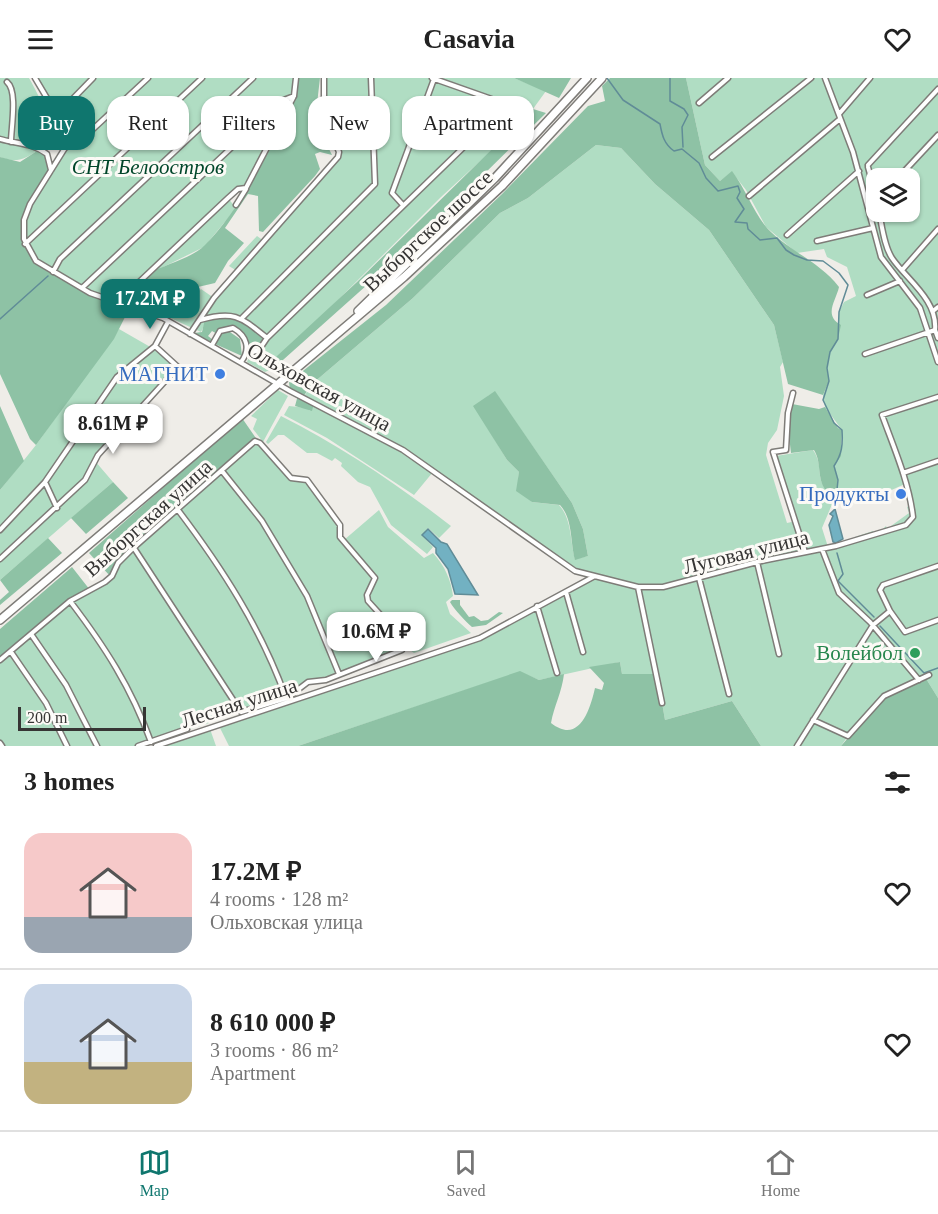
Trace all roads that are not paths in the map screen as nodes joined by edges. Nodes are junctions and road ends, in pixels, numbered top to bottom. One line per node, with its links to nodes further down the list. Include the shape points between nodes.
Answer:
1 (35, 78): 18 (street)
2 (93, 78): 19 (street)
3 (148, 78): 23 (street)
4 (202, 78): 44 (street)
5 (253, 78): 46 (street, via 60,259)
6 (296, 78): 20 (street)
7 (324, 78): 54 (street, via 324,116 338,157 214,298)
8 (371, 78): 53 (street, via 375,184)
9 (433, 78): 37 (street, via 392,193); 37 (street, via 500,102 504,108)
10 (602, 78): 60 (main road, Выборгское шоссе, via 502,186)
11 (728, 78): 21 (street)
12 (811, 78): 30 (street)
13 (870, 78): 22 (street)
14 (827, 79): 22 (street)
15 (586, 80): 60 (main road, Выборгское шоссе, via 495,178)
16 (7, 82): 26 (street, via 14,106)
17 (938, 89): 31 (street)
18 (46, 96)
19 (75, 96)
20 (294, 96)
21 (699, 104)
22 (839, 117): 34 (street); 36 (street)
23 (95, 127)
24 (938, 135): 32 (street)
25 (0, 139): 26 (street)
26 (11, 142): 33 (street, via 46,153)
27 (63, 150): 33 (street)
28 (228, 150): 48 (street)
29 (266, 150): 35 (street)
30 (712, 157)
31 (869, 168)
32 (907, 168)
33 (51, 170): 44 (street, via 25,216)
34 (859, 171): 40 (street); 42 (street)
35 (246, 188): 38 (street); 50 (street, via 238,189)
36 (749, 196)
37 (402, 204): 59 (street)
38 (236, 205)
39 (882, 222): 45 (street, via 891,256)
40 (873, 228): 43 (street); 47 (street, via 881,256)
41 (938, 229): 45 (street)
42 (787, 235)
43 (817, 241)
44 (25, 244): 46 (street, Ольховская улица, via 36,261)
45 (903, 269): 52 (street)
46 (53, 272): 48 (street, Ольховская улица)
47 (900, 281): 49 (street); 57 (street, via 920,308)
48 (82, 288): 50 (street, Ольховская улица)
49 (867, 295)
50 (118, 302): 55 (street, Ольховская улица)
51 (938, 307): 52 (street)
52 (933, 311): 56 (street)
53 (242, 318): 54 (street, via 226,314); 59 (street)
54 (199, 321): 58 (street)
55 (168, 322): 58 (street, Ольховская улица); 63 (street)
56 (935, 330): 57 (street); 61 (street)
57 (928, 333): 65 (street); 67 (street)
58 (190, 334): 62 (street, Ольховская улица)
59 (267, 338): 64 (street, via 259,350)
60 (330, 338): 68 (main road, Выборгское шоссе)
61 (938, 338)
62 (212, 345): 64 (street, via 220,331 233,328 245,340); 66 (street, Ольховская улица)
63 (155, 346): 71 (street, via 117,377); 72 (street, via 178,367)
64 (247, 354): 66 (street)
65 (865, 354)
66 (241, 362): 68 (street, Ольховская улица)
67 (938, 362)
68 (277, 384): 86 (street, Ольховская улица, via 403,450 561,562); 93 (main road, Выборгское шоссе)
69 (793, 393): 82 (street, via 786,430 788,446 773,452)
70 (938, 396): 75 (street, via 882,415)
71 (84, 426): 72 (street); 76 (street)
72 (109, 442): 77 (street, via 85,480)
73 (938, 461): 75 (street)
74 (222, 471): 78 (street, Выборгская улица); 102 (street, via 262,521 307,596); 102 (street, Выборгская улица, via 257,442 291,478 307,480 314,487 340,525 340,537 375,578 368,601 398,634 402,650)
75 (903, 472): 81 (street, Луговая улица, via 913,517 903,526)
76 (45, 482): 77 (street); 79 (street)
77 (57, 509): 83 (street)
78 (178, 510): 80 (street, Выборгская улица); 106 (street, via 240,598)
79 (0, 530)
80 (134, 548): 90 (street, Выборгская улица, via 105,582); 106 (street, via 241,712)
81 (822, 549): 82 (street, Луговая улица); 95 (street, via 839,593)
82 (805, 552): 84 (street, Луговая улица)
83 (0, 559)
84 (757, 562): 87 (street, Луговая улица); 99 (street)
85 (938, 566): 92 (street, via 883,585 881,597)
86 (594, 576): 88 (street, Луговая улица); 89 (street, Лесная улица)
87 (699, 578): 88 (street, Луговая улица, via 663,587); 105 (street)
88 (638, 587): 107 (street)
89 (566, 592): 91 (street, Лесная улица); 98 (street)
90 (70, 601): 96 (street, Выборгская улица); 110 (street, via 119,670 136,700)
91 (537, 606): 101 (street); 114 (street, Лесная улица, via 494,633)
92 (890, 611): 94 (street, via 905,632); 95 (street)
93 (0, 620)
94 (938, 620)
95 (873, 625): 104 (street); 108 (street)
96 (31, 634): 97 (street, Выборгская улица); 112 (street, via 66,685)
97 (11, 652): 100 (street, Выборгская улица); 111 (street, via 46,703)
98 (583, 652)
99 (779, 654)
100 (0, 660)
101 (557, 673)
102 (339, 674): 106 (street, via 308,682)
103 (929, 675): 104 (street)
104 (919, 680): 108 (street, via 884,696 848,736)
105 (729, 694)
106 (286, 698)
107 (662, 703)
108 (813, 720): 115 (street)
109 (187, 729): 110 (street)
110 (151, 742): 113 (street)
111 (67, 746)
112 (97, 746)
113 (138, 746)
114 (156, 746)
115 (797, 746)

